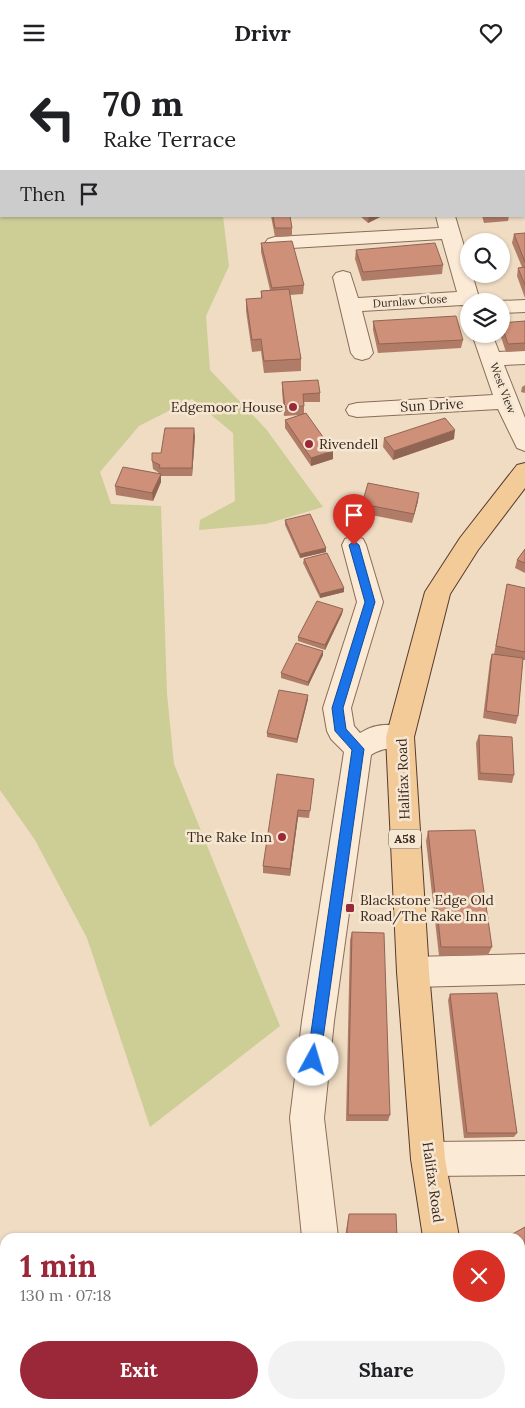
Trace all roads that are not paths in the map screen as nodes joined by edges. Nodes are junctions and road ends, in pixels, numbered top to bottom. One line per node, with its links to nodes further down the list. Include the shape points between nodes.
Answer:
1 (447, 225): 2 (street); 4 (street)
2 (275, 243)
3 (343, 277): 6 (street)
4 (468, 293)
5 (460, 300): 6 (street, Durnlaw Close)
6 (350, 305): 9 (street)
7 (525, 306): 8 (street)
8 (510, 307)
9 (355, 325): 10 (street); 12 (street)
10 (334, 326)
11 (485, 343): 14 (street, West View)
12 (362, 353)
13 (525, 357): 14 (street)
14 (491, 359): 15 (street, West View)
15 (506, 401): 16 (street, Sun Drive); 17 (street, West View)
16 (357, 410)
17 (525, 443)
18 (525, 471): 20 (main road, Halifax Road / A58, via 469,544 438,592)
19 (354, 545): 21 (street, via 370,602 337,708 341,731)
20 (400, 737): 21 (street, via 376,737); 23 (main road, Halifax Road / A58)
21 (358, 749): 26 (street, via 307,1118)
22 (525, 969): 23 (street)
23 (413, 972): 25 (main road, Halifax Road / A58)
24 (525, 1158): 25 (street)
25 (428, 1159): 27 (main road, Halifax Road / A58)
26 (320, 1233)
27 (440, 1233)

